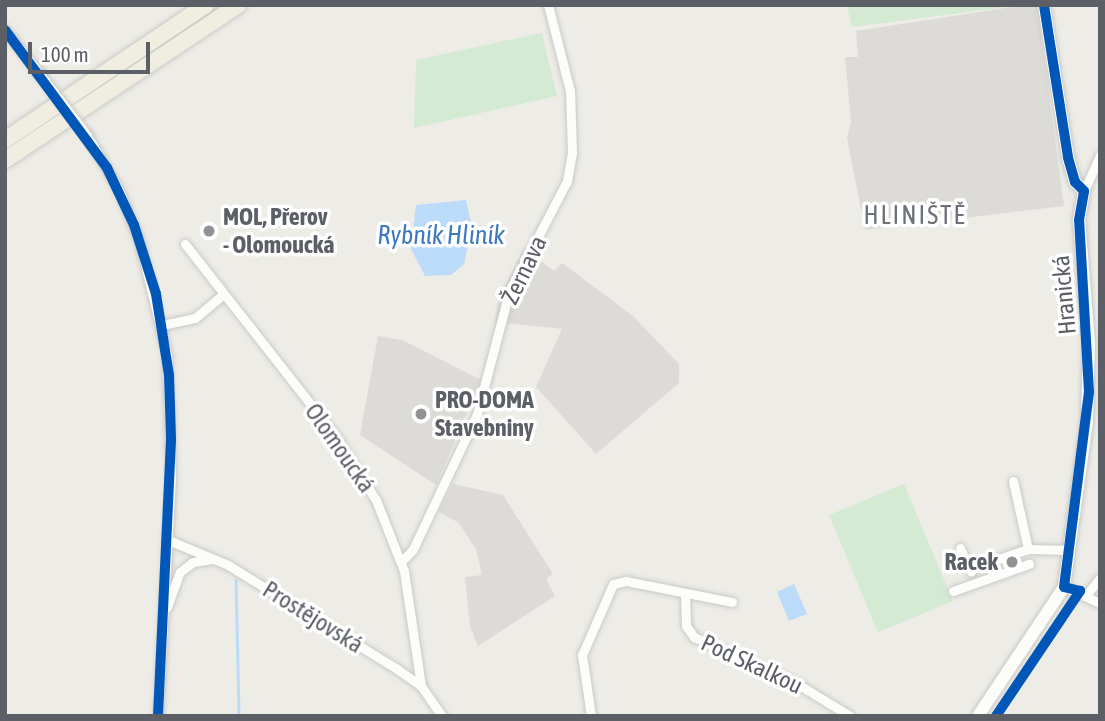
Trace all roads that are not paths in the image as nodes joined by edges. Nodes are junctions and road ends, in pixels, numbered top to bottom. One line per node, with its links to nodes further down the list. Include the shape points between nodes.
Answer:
1 (206, 5): 6 (highway)
2 (239, 5): 10 (highway)
3 (548, 5): 21 (street, Žernava, via 570,91 572,153 567,181 509,292 477,414 413,549)
4 (1044, 5): 11 (main road, via 1068,157 1075,182)
5 (5, 30): 14 (street, bridge, via 87,135 134,225)
6 (76, 89): 7 (highway); 8 (highway)
7 (5, 130)
8 (5, 140)
9 (1100, 155): 11 (street)
10 (5, 160)
11 (1084, 191): 19 (main road, Hranická, via 1079,220 1090,383)
12 (184, 244): 13 (street, Olomoucká)
13 (222, 295): 14 (street, via 195,318); 21 (street, Olomoucká, via 354,461 385,518)
14 (162, 325): 16 (street, via 171,406)
15 (1013, 481): 18 (street)
16 (168, 540): 20 (street, Prostějovská); 32 (street)
17 (960, 548): 23 (street)
18 (1028, 549): 19 (street); 23 (street)
19 (1070, 550): 26 (main road, Hranická)
20 (216, 559): 32 (street, via 197,560 180,572); 33 (street, Prostějovská)
21 (401, 562): 33 (street, Olomoucká)
22 (1029, 564): 25 (street)
23 (969, 569): 25 (street)
24 (1100, 578): 28 (street)
25 (975, 582): 27 (street)
26 (1064, 587): 28 (street); 38 (main road, Hranická)
27 (953, 591)
28 (1087, 594): 31 (street)
29 (685, 595): 30 (street, Pod Skalkou); 34 (street, Pod Skalkou, via 685,622 694,637 803,687); 37 (street, Pod Skalkou, via 626,581 611,586 582,655)
30 (732, 602)
31 (1100, 603)
32 (162, 626): 35 (street)
33 (421, 686): 36 (street, Prostějovská)
34 (847, 715)
35 (158, 716)
36 (443, 716)
37 (591, 716)
38 (978, 716)

